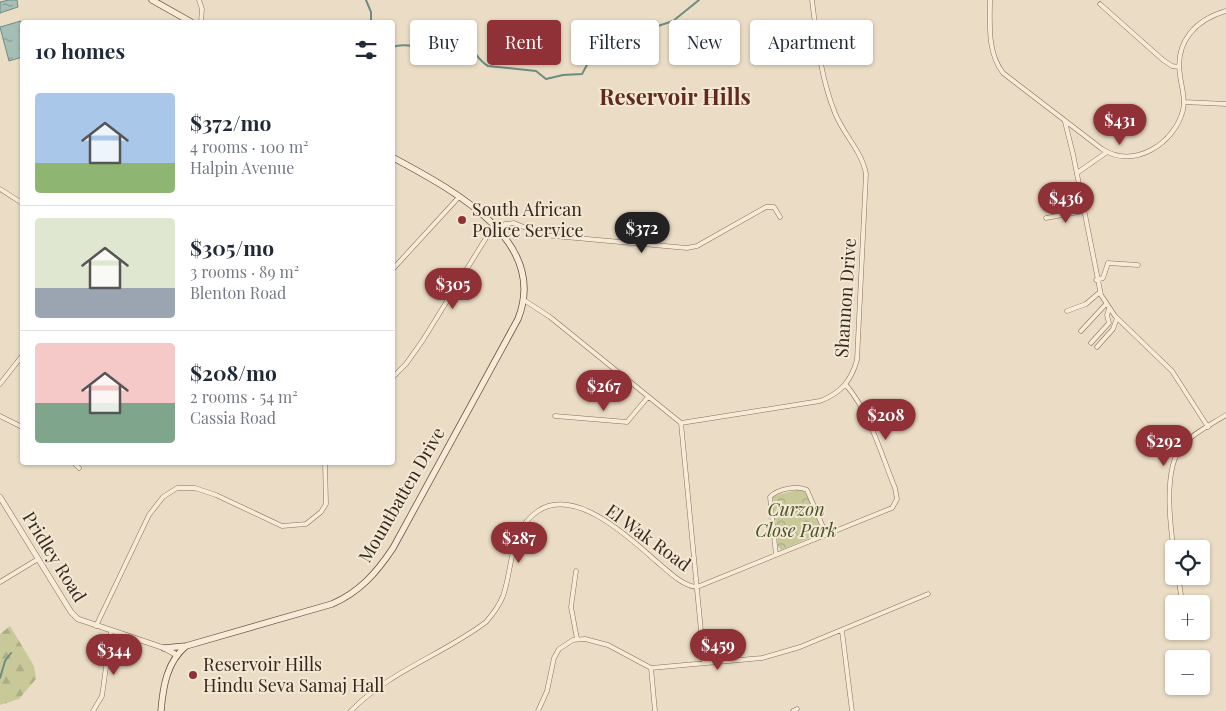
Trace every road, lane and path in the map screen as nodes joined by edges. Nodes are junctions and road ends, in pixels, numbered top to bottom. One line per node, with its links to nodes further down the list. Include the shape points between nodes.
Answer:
1 (152, 0): 7 (main road)
2 (199, 0): 8 (street)
3 (812, 0): 38 (street, Shannon Drive, via 826,88 838,121 862,160 866,174 857,360)
4 (990, 0): 12 (street, via 991,43 1000,70)
5 (1100, 4): 9 (street, via 1162,60)
6 (1226, 10): 9 (street, via 1209,16 1193,29 1182,47)
7 (187, 20)
8 (201, 20)
9 (1179, 67): 10 (street)
10 (1184, 102): 11 (street); 13 (street, via 1176,126 1162,143 1138,154)
11 (1226, 104)
12 (1065, 122): 13 (street); 15 (street)
13 (1107, 152): 15 (street)
14 (395, 159): 17 (main road, Mountbatten Drive)
15 (1077, 173): 19 (street)
16 (0, 189): 18 (street)
17 (459, 197): 22 (main road, Mountbatten Drive); 24 (street)
18 (20, 202)
19 (1084, 211): 21 (street); 25 (street)
20 (780, 217): 22 (street, via 774,207 766,206 697,246 687,248 543,235 514,223)
21 (1046, 218)
22 (496, 227): 27 (main road, Mountbatten Drive, via 518,259); 36 (street, via 415,353)
23 (1138, 265): 25 (street, via 1108,263 1103,278)
24 (395, 267)
25 (1096, 280): 26 (street)
26 (1100, 292): 28 (street); 30 (street, via 1086,304)
27 (524, 300): 39 (street, via 550,317); 64 (main road, Mountbatten Drive, via 515,325 393,548 370,578 354,593 332,604)
28 (1106, 304): 29 (street); 32 (street)
29 (1109, 309): 31 (street); 33 (street, via 1109,323)
30 (1067, 311)
31 (1117, 318): 34 (street, via 1113,329); 45 (street, via 1172,371)
32 (1081, 331)
33 (1091, 343)
34 (1097, 347)
35 (20, 359): 37 (street)
36 (395, 375)
37 (0, 384)
38 (846, 385): 43 (street, via 835,395 820,401); 50 (street, El Wak Road, via 863,410 897,499 888,511)
39 (648, 397): 42 (street, via 626,422); 43 (street)
40 (1226, 415): 45 (street)
41 (0, 416): 44 (street)
42 (555, 416)
43 (682, 422): 57 (street)
44 (20, 426)
45 (1208, 426): 51 (street, via 1187,441 1176,456 1168,508)
46 (76, 465): 48 (street)
47 (325, 465): 60 (street, via 326,504 306,524 282,526 216,494 195,488 177,488 163,496 148,515)
48 (80, 468)
49 (0, 497): 53 (street, Pridley Road)
50 (826, 534): 52 (street, El Wak Road); 52 (street, via 807,490 799,488 776,492 770,497)
51 (1172, 540)
52 (776, 556): 57 (street, El Wak Road)
53 (38, 558): 55 (street); 60 (street, Pridley Road, via 71,612 78,619)
54 (576, 571): 63 (street, via 571,607)
55 (0, 582)
56 (1179, 585): 59 (street)
57 (697, 587): 67 (street); 71 (street, El Wak Road, via 671,573 603,518 579,507 547,506 527,519 519,533 503,595 486,622 389,680)
58 (928, 594): 62 (street)
59 (1181, 595)
60 (96, 626): 61 (street, Pridley Road)
61 (110, 631): 65 (street, Pridley Road); 69 (street, via 102,696)
62 (842, 631): 67 (street, via 800,648 762,658); 74 (street)
63 (577, 640): 68 (street, via 585,639 608,646); 72 (street, via 565,643 554,658 547,691)
64 (186, 646): 65 (main road); 66 (main road, Mountbatten Drive)
65 (164, 648): 66 (street, Pridley Road)
66 (176, 655): 70 (main road, Mountbatten Drive, via 167,674)
67 (704, 662): 68 (street)
68 (651, 668): 73 (street)
69 (93, 711)
70 (161, 711)
71 (351, 711)
72 (538, 711)
73 (655, 711)
74 (852, 711)

